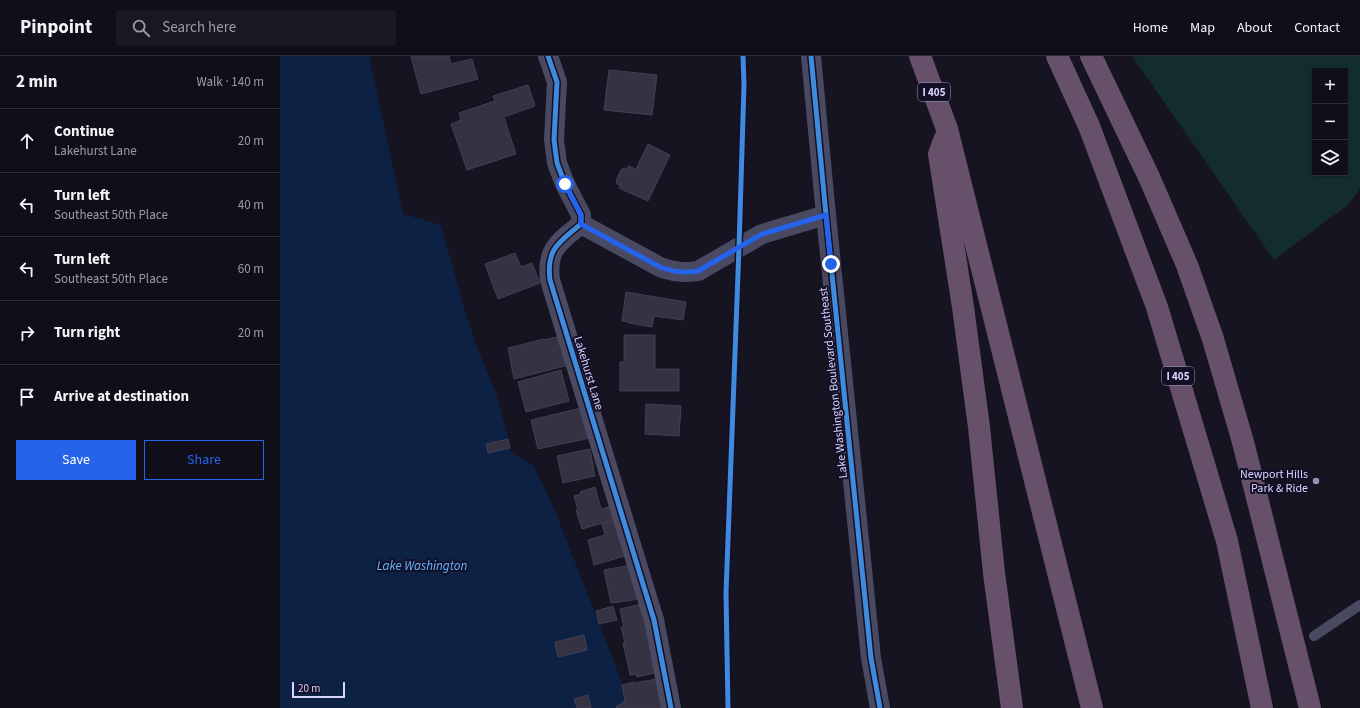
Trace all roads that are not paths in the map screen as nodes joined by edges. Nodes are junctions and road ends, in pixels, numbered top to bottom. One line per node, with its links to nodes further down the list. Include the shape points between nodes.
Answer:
1 (548, 56): 8 (street, via 557,82 554,140 557,163 581,215)
2 (811, 56): 7 (street, Lake Washington Boulevard Southeast)
3 (920, 56): 6 (highway, I 405)
4 (1057, 56): 15 (highway, I 405, via 1089,126 1157,308 1227,541)
5 (1091, 56): 16 (highway, via 1149,177 1187,265 1213,339 1243,442)
6 (947, 129): 13 (highway, via 939,154 979,427 994,572); 14 (highway, I 405)
7 (826, 215): 8 (street, via 762,234 698,271 687,272 674,272 660,267); 12 (street, Lake Washington Boulevard Southeast, via 871,658)
8 (581, 224): 11 (street, Lakehurst Lane, via 563,239 549,259 550,280 654,620)
9 (1360, 605): 10 (lane)
10 (1314, 636)
11 (671, 708)
12 (880, 708)
13 (1012, 708)
14 (1092, 708)
15 (1262, 708)
16 (1310, 708)

